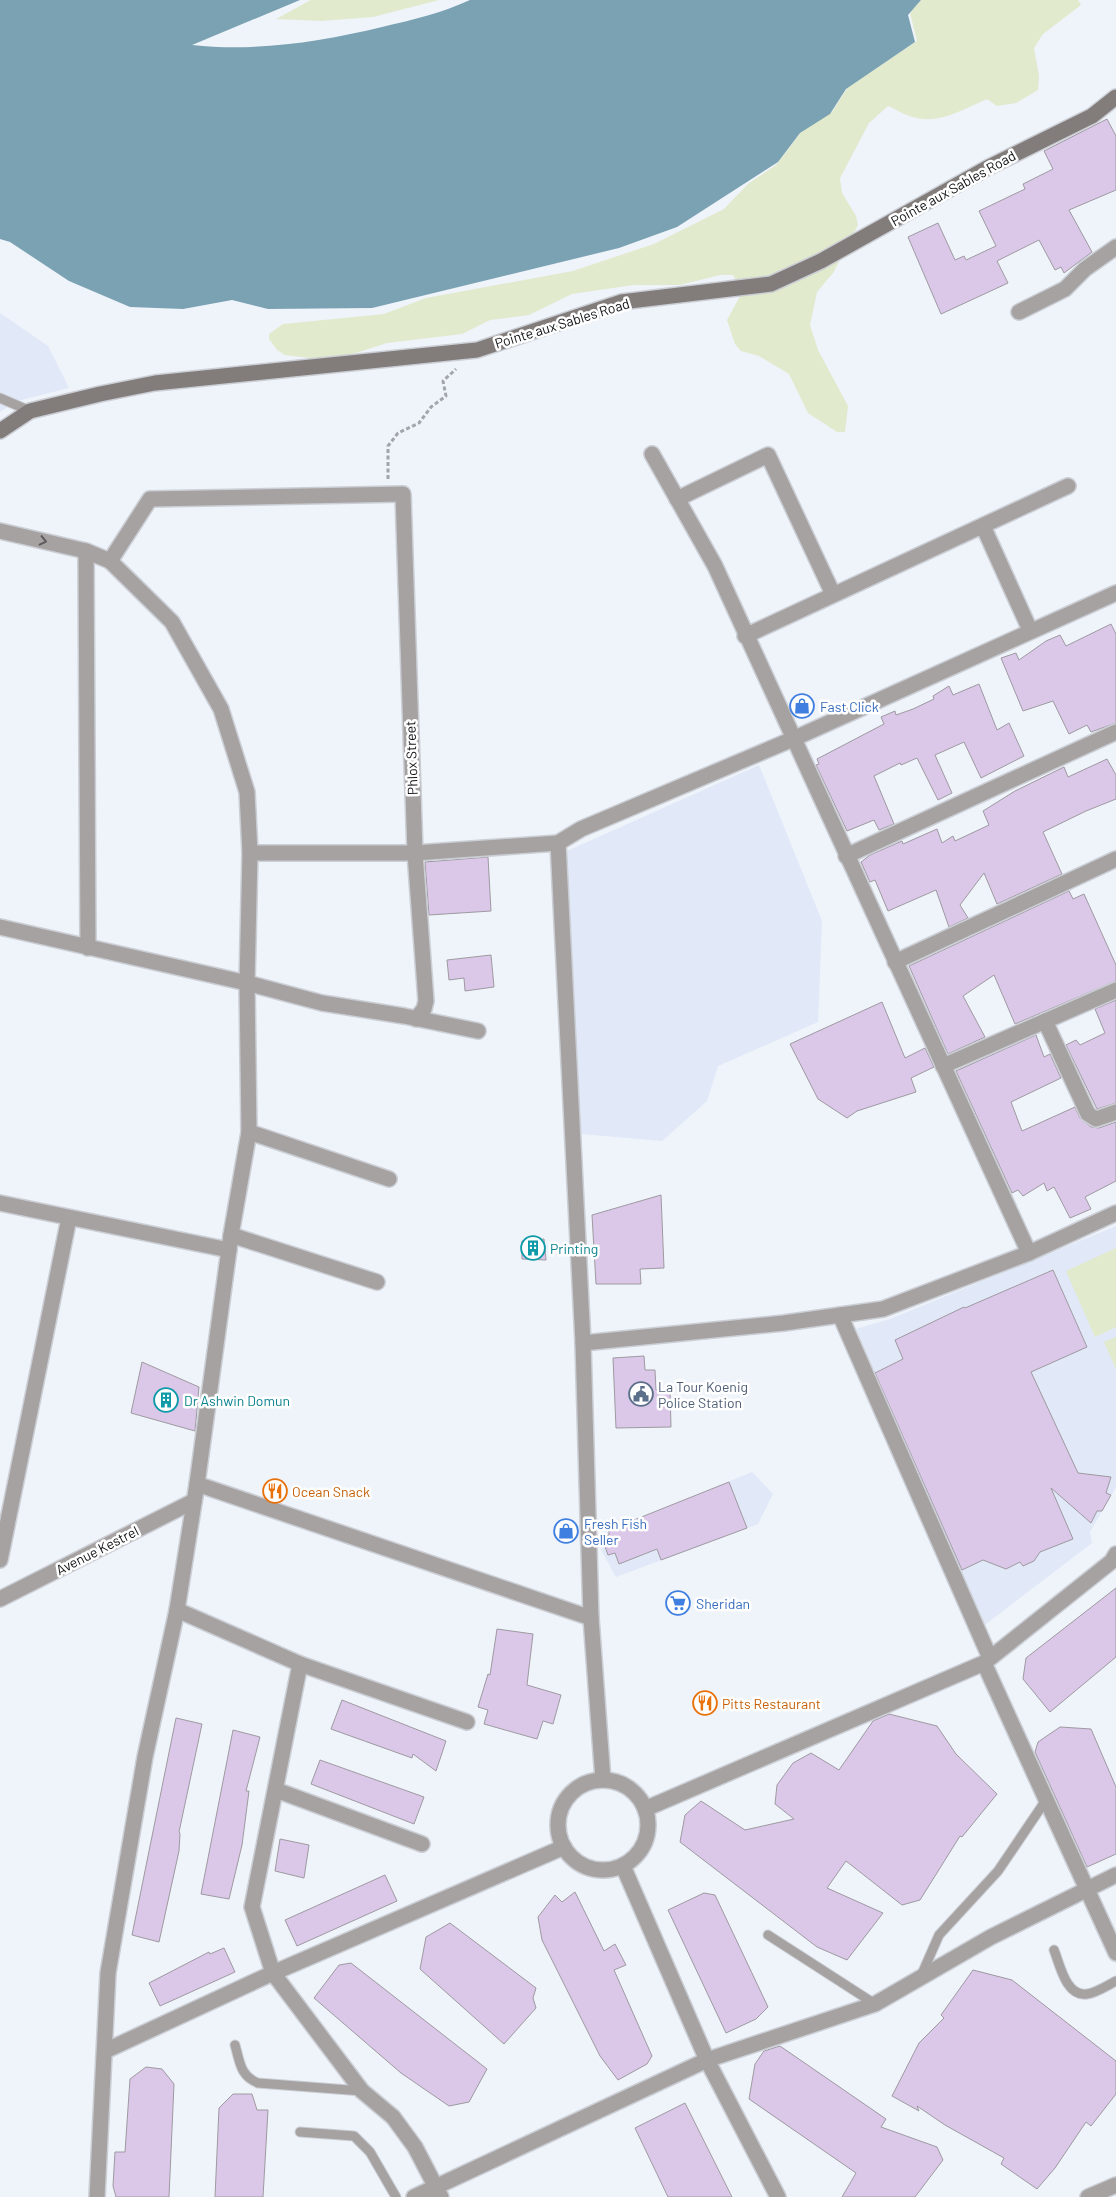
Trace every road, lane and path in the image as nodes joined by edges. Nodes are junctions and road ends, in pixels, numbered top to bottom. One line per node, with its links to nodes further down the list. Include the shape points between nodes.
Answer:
1 (1116, 97): 6 (main road, Pointe aux Sables Road, via 1092,116 987,168 821,261 772,284 621,302 477,350 155,384)
2 (1116, 247): 3 (street, via 1085,269 1065,289)
3 (1019, 312)
4 (457, 368): 10 (path, via 443,381 446,396 418,423 398,433 388,446)
5 (0, 398): 6 (lane)
6 (30, 411): 7 (main road, Pointe aux Sables Road)
7 (0, 431)
8 (652, 454): 11 (street)
9 (1068, 486): 12 (street)
10 (396, 494): 15 (street, via 150,499); 24 (street, Phlox Street)
11 (678, 499): 17 (street, via 768,455); 19 (street, via 714,566)
12 (983, 526): 17 (street); 18 (street)
13 (0, 531): 14 (street, one-way to 14)
14 (86, 551): 15 (street); 28 (street)
15 (110, 561): 23 (street, via 172,622 221,709 247,792)
16 (1116, 592): 18 (street)
17 (833, 594): 19 (street)
18 (1030, 630): 21 (street)
19 (745, 636): 21 (street)
20 (1116, 732): 25 (street)
21 (793, 739): 22 (street, via 581,829); 25 (street)
22 (558, 843): 24 (street); 47 (street)
23 (250, 853): 24 (street); 30 (street)
24 (415, 853): 32 (street, Phlox Street, via 426,1001)
25 (846, 856): 29 (street)
26 (1116, 859): 29 (street)
27 (0, 928): 28 (street)
28 (88, 948): 30 (street)
29 (895, 962): 35 (street)
30 (247, 983): 32 (street, via 322,1003); 37 (street)
31 (1116, 990): 33 (street)
32 (416, 1019): 34 (street)
33 (1045, 1021): 35 (street); 36 (street, via 1088,1114 1096,1119)
34 (478, 1031)
35 (943, 1066): 44 (street)
36 (1116, 1112)
37 (249, 1132): 38 (street); 42 (street)
38 (389, 1179)
39 (0, 1203): 41 (street)
40 (1116, 1213): 44 (street)
41 (69, 1218): 43 (street); 51 (street)
42 (231, 1235): 43 (street); 45 (street)
43 (229, 1250): 48 (street)
44 (1029, 1253): 46 (street, via 883,1309)
45 (377, 1282)
46 (840, 1315): 47 (street); 55 (street)
47 (584, 1342): 54 (street)
48 (197, 1484): 49 (street); 54 (street)
49 (194, 1501): 52 (street, Avenue Kestrel); 53 (street)
50 (1116, 1554): 55 (street, via 1112,1561)
51 (0, 1560)
52 (0, 1599)
53 (177, 1610): 56 (street); 75 (street, via 145,1757 108,1973)
54 (591, 1618): 58 (street)
55 (987, 1660): 60 (street); 61 (street)
56 (300, 1664): 57 (street); 59 (street)
57 (467, 1722)
58 (603, 1780): 61 (street, via 628,1788); 63 (street, via 581,1787 564,1802 559,1832)
59 (276, 1790): 62 (street); 70 (street, via 252,1907)
60 (1046, 1800): 66 (street); 71 (lane, via 998,1870 939,1935)
61 (645, 1809): 64 (street, via 647,1836 642,1848)
62 (422, 1844)
63 (564, 1847): 64 (street, via 583,1866 610,1870); 70 (street)
64 (623, 1866): 76 (street)
65 (1116, 1875): 66 (street)
66 (1086, 1888): 69 (street); 71 (street)
67 (768, 1935): 73 (lane)
68 (1054, 1950): 72 (lane, via 1068,1984 1075,1992 1087,1994)
69 (1116, 1953)
70 (273, 1973): 75 (street); 77 (street)
71 (921, 1976): 73 (street)
72 (1116, 1981)
73 (875, 2004): 76 (street)
74 (235, 2045): 77 (lane, via 243,2073 249,2080)
75 (106, 2051): 81 (street)
76 (706, 2060): 80 (street); 84 (street)
77 (362, 2091): 80 (street, via 416,2147)
78 (300, 2132): 82 (lane, via 354,2136 370,2152)
79 (1116, 2185): 85 (street)
80 (438, 2192): 83 (street)
81 (97, 2197)
82 (396, 2197)
83 (414, 2197)
84 (778, 2197)
85 (1088, 2197)

